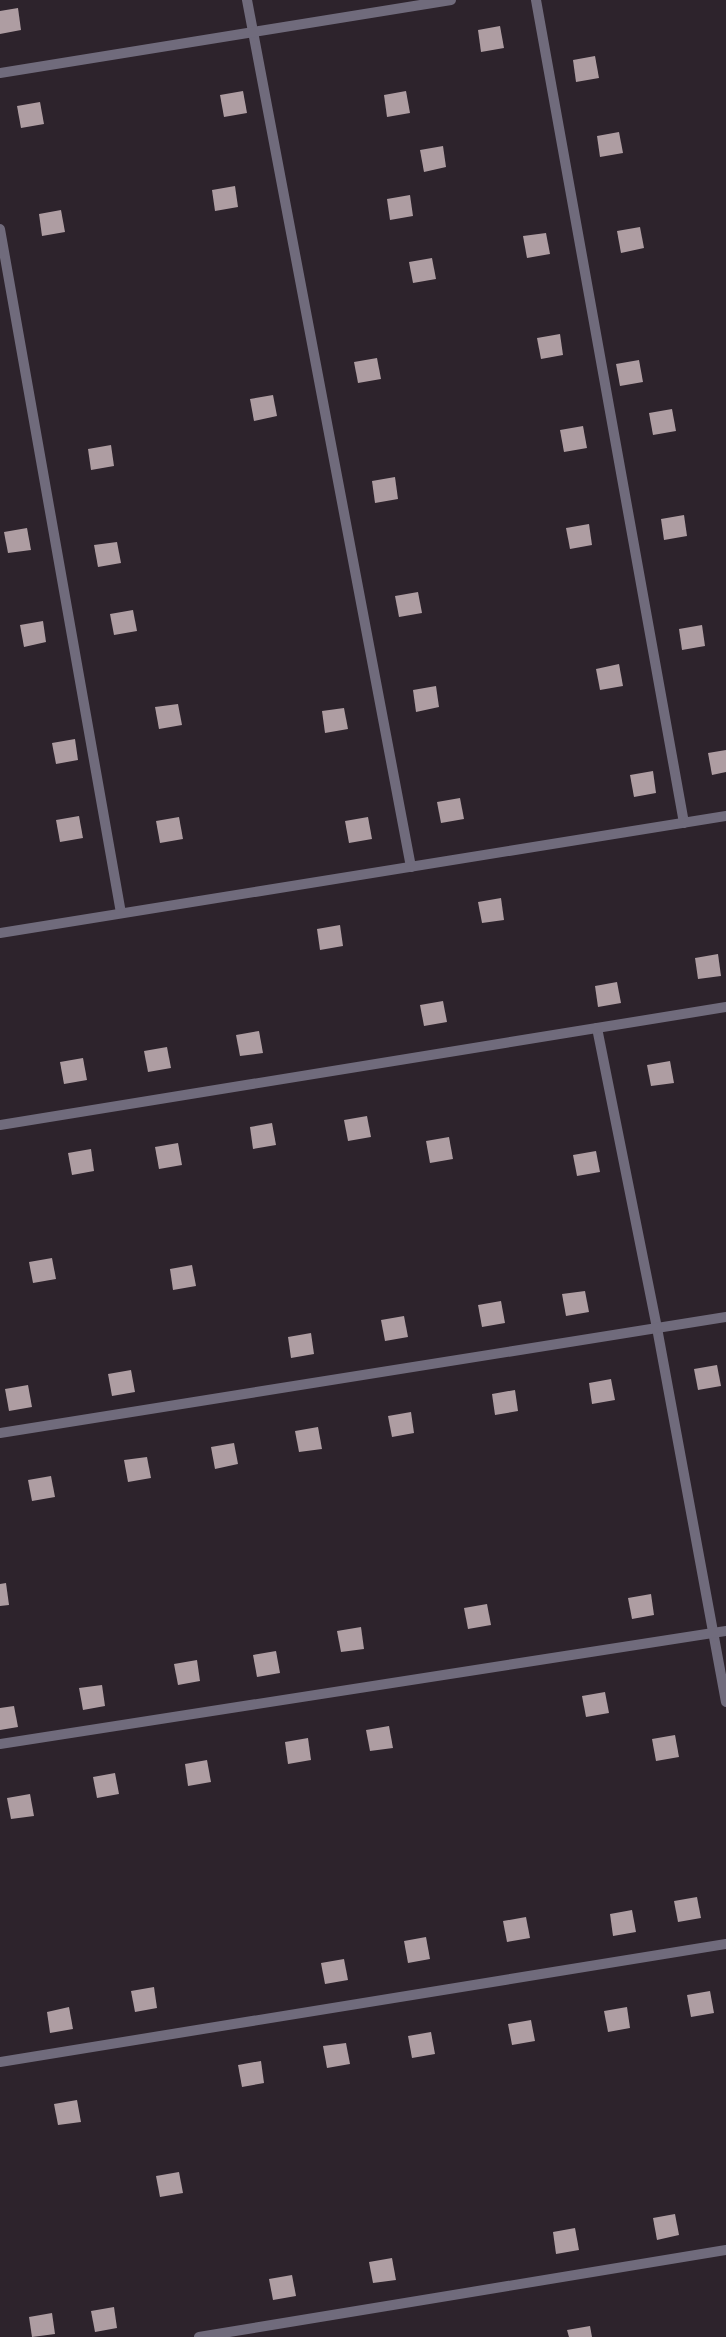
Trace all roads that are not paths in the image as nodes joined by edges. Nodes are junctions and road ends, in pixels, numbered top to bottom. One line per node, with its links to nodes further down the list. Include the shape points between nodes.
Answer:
1 (247, 0): 4 (lane)
2 (451, 0): 4 (lane)
3 (536, 0): 8 (lane)
4 (253, 32): 5 (lane); 9 (lane)
5 (0, 72)
6 (0, 229): 10 (lane)
7 (726, 816): 8 (lane)
8 (684, 823): 9 (lane)
9 (411, 867): 10 (lane)
10 (121, 913): 11 (lane)
11 (0, 933)
12 (726, 1007): 13 (lane)
13 (597, 1028): 14 (lane); 16 (lane)
14 (0, 1125)
15 (726, 1317): 16 (lane)
16 (657, 1328): 17 (lane); 19 (lane)
17 (0, 1433)
18 (726, 1631): 19 (lane)
19 (713, 1633): 20 (lane); 21 (lane)
20 (726, 1702)
21 (0, 1744)
22 (726, 1944): 23 (lane)
23 (0, 2062)
24 (726, 2250): 25 (lane)
25 (199, 2337)

